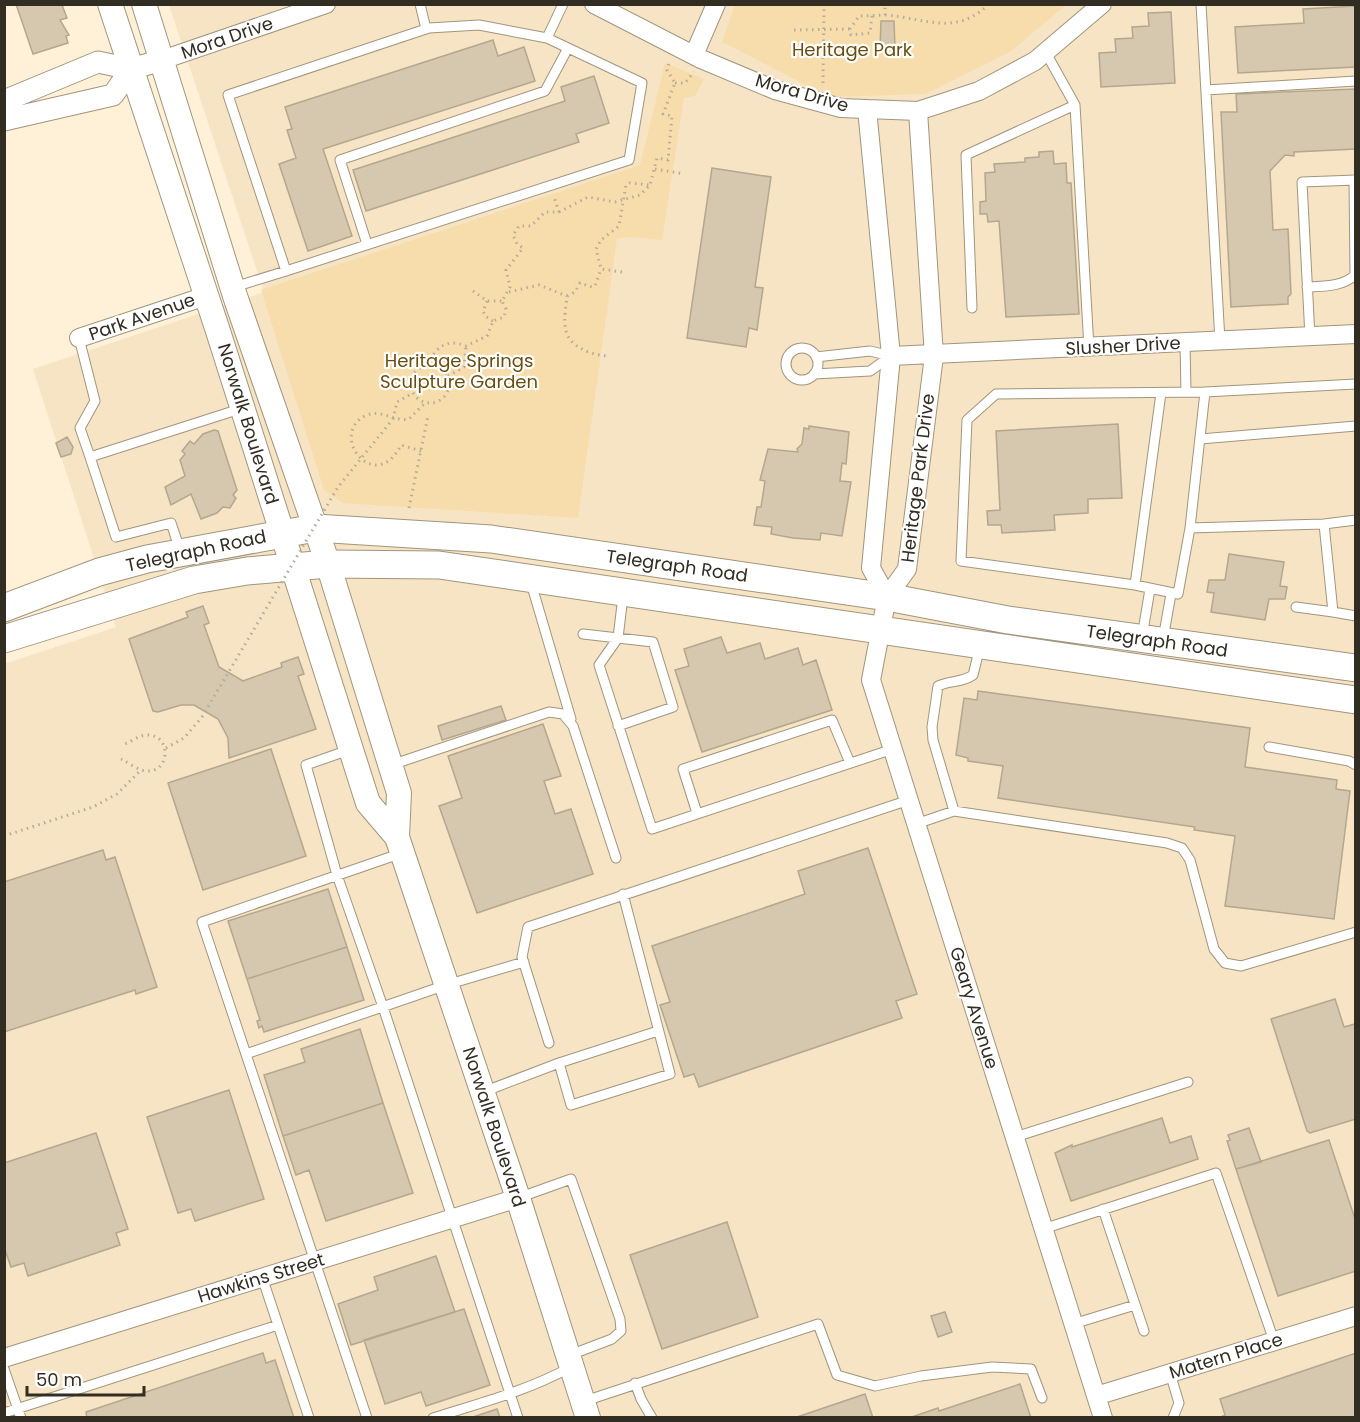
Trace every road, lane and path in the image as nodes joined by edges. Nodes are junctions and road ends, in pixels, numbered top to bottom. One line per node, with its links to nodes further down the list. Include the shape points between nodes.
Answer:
1 (110, 4): 25 (main road, Norwalk Boulevard)
2 (144, 4): 24 (main road, Norwalk Boulevard)
3 (326, 4): 13 (street, Mora Drive)
4 (420, 4): 16 (lane)
5 (563, 4): 20 (lane)
6 (594, 4): 23 (street, Mora Drive)
7 (716, 4): 23 (street)
8 (824, 4): 17 (path)
9 (885, 4): 14 (path)
10 (989, 4): 14 (path, via 955,24)
11 (1102, 4): 22 (street, Mora Drive)
12 (1201, 4): 30 (lane)
13 (302, 8): 24 (street, Mora Drive)
14 (885, 15): 15 (path)
15 (872, 16): 18 (path, via 859,16); 18 (path, via 872,30 867,35 851,35)
16 (426, 29): 20 (lane, via 478,25); 44 (lane, via 228,95)
17 (825, 29): 18 (path); 19 (path); 28 (path)
18 (850, 29)
19 (794, 30)
20 (547, 38): 21 (lane)
21 (568, 48): 42 (lane, via 545,91 340,160); 42 (lane, via 642,83 629,160)
22 (1046, 53): 32 (lane); 35 (street, Mora Drive, via 980,91)
23 (698, 57): 27 (path, via 690,80); 33 (street, Mora Drive, via 775,90 841,108)
24 (162, 60): 25 (street); 46 (main road, Norwalk Boulevard)
25 (131, 69): 29 (street, via 98,62); 34 (street, via 114,95); 50 (main road, Norwalk Boulevard)
26 (1356, 81): 30 (lane)
27 (675, 83)
28 (823, 83)
29 (36, 88): 31 (street); 34 (street)
30 (1206, 90): 59 (lane)
31 (4, 101)
32 (1076, 105): 54 (lane, via 966,155); 62 (lane)
33 (867, 109): 35 (street, Mora Drive); 64 (street, Heritage Park Drive)
34 (45, 111): 36 (street)
35 (918, 111): 65 (street, Heritage Park Drive)
36 (4, 120)
37 (655, 169): 38 (path)
38 (684, 174)
39 (1354, 180): 47 (lane, via 1355,274 1333,285); 47 (lane, via 1302,182)
40 (650, 185): 43 (path, via 626,185 619,226 596,249)
41 (553, 194): 49 (path, via 559,212 545,212 531,226 519,226 513,235 523,248 506,270)
42 (367, 244): 44 (lane)
43 (601, 269): 45 (path); 51 (path, via 595,286 580,283)
44 (286, 270): 46 (lane)
45 (622, 272)
46 (233, 287): 86 (main road, Norwalk Boulevard)
47 (1307, 287): 57 (lane)
48 (473, 291): 52 (path)
49 (509, 292): 51 (path, via 538,285); 53 (path)
50 (206, 296): 58 (street, Park Avenue); 76 (main road, Norwalk Boulevard)
51 (567, 296): 63 (path, via 565,330 569,337 581,349)
52 (488, 301): 53 (path); 55 (path, via 483,311)
53 (502, 301): 55 (path, via 506,314)
54 (972, 308)
55 (493, 321): 61 (path, via 487,336)
56 (1356, 334): 57 (street, Slusher Drive)
57 (1310, 337): 59 (street, Slusher Drive)
58 (79, 338): 82 (lane, via 95,401 81,428)
59 (1220, 341): 60 (street, Slusher Drive)
60 (1185, 343): 62 (street, Slusher Drive); 74 (lane)
61 (466, 346): 67 (path, via 441,345); 69 (path, via 464,367)
62 (1089, 348): 65 (street, Slusher Drive)
63 (610, 356)
64 (891, 356): 65 (street, Slusher Drive); 66 (lane, via 870,351); 68 (lane, via 870,371); 97 (street, Heritage Park Drive, via 871,568)
65 (934, 356): 97 (street, Heritage Park Drive, via 908,569)
66 (816, 357): 68 (lane); 68 (lane, via 801,348 790,354 786,365 797,379)
67 (429, 365): 69 (path, via 441,368); 72 (path, via 413,375)
68 (814, 374)
69 (447, 376): 75 (path, via 445,396 434,403)
70 (1356, 384): 71 (lane)
71 (1205, 392): 74 (lane); 80 (lane)
72 (413, 393): 75 (path); 78 (path, via 397,402)
73 (1161, 393): 74 (lane); 93 (lane); 93 (lane, via 996,393 967,420 961,561)
74 (1186, 393)
75 (426, 402): 78 (path, via 412,418)
76 (243, 408): 82 (lane); 88 (main road, Norwalk Boulevard)
77 (428, 416): 81 (path)
78 (393, 419): 81 (path, via 378,413 360,420 351,439 360,459 381,465 396,457 402,446); 114 (path, bridge, via 338,488 202,717 184,738)
79 (1356, 426): 80 (lane)
80 (1200, 439): 87 (lane)
81 (421, 451): 83 (path)
82 (90, 456): 89 (lane, via 116,537 171,523)
83 (409, 507)
84 (1356, 520): 85 (lane)
85 (1324, 524): 87 (lane); 100 (lane)
86 (315, 528): 88 (main road, Telegraph Road); 90 (main road, Norwalk Boulevard); 97 (main road, Telegraph Road, via 491,539)
87 (1190, 528): 96 (lane, via 1178,594)
88 (282, 533): 89 (main road, Telegraph Road); 91 (main road, Norwalk Boulevard)
89 (180, 552): 99 (main road, Telegraph Road, via 99,572)
90 (328, 564): 91 (main road, Telegraph Road); 92 (main road, Telegraph Road, via 439,565); 119 (main road, Norwalk Boulevard)
91 (294, 568): 105 (main road, Telegraph Road, via 194,580); 116 (main road, Norwalk Boulevard)
92 (529, 578): 95 (main road, Telegraph Road); 111 (lane)
93 (1136, 585): 94 (lane)
94 (1150, 589): 96 (lane); 106 (lane)
95 (624, 592): 102 (main road, Telegraph Road); 104 (lane)
96 (1170, 594): 106 (lane)
97 (887, 597): 102 (street, Geary Avenue); 106 (main road, Telegraph Road, via 1008,620)
98 (1296, 607): 100 (lane)
99 (4, 608)
100 (1333, 612): 101 (lane)
101 (1356, 616)
102 (882, 628): 107 (main road, Telegraph Road); 115 (street, Geary Avenue, via 871,680)
103 (583, 634): 104 (lane)
104 (618, 638): 110 (lane, via 599,665); 110 (lane, via 653,642 673,707)
105 (4, 639)
106 (1152, 640): 108 (main road, Telegraph Road)
107 (980, 644): 109 (main road, Telegraph Road); 123 (lane, via 973,675 965,681 948,681 938,686 933,740)
108 (1356, 668)
109 (1356, 700)
110 (618, 726): 124 (lane, via 652,828)
111 (574, 730): 119 (lane, via 564,714 549,712); 128 (lane)
112 (125, 744): 114 (path, via 148,735 159,739)
113 (1269, 747): 120 (lane)
114 (165, 748): 121 (path, via 161,765 151,771)
115 (893, 749): 118 (lane); 122 (street, Geary Avenue)
116 (351, 750): 127 (main road, Norwalk Boulevard, via 368,803); 129 (lane, via 306,765)
117 (121, 759): 121 (path)
118 (850, 763): 124 (lane); 124 (lane, via 832,720 683,769)
119 (391, 765): 127 (main road, Norwalk Boulevard, via 399,793)
120 (1356, 765)
121 (141, 770): 126 (path, via 117,794 93,807)
122 (909, 800): 125 (street, Geary Avenue); 130 (lane)
123 (954, 811): 125 (lane); 131 (lane, via 1182,848 1190,860 1214,949 1225,963 1241,966)
124 (697, 813)
125 (916, 824): 141 (street, Geary Avenue)
126 (4, 836)
127 (399, 845): 129 (lane); 133 (main road, Norwalk Boulevard)
128 (616, 858)
129 (337, 875): 134 (lane); 137 (lane, via 202,922)
130 (623, 894): 132 (lane, via 528,927); 135 (lane)
131 (1356, 932)
132 (524, 962): 133 (lane); 136 (lane)
133 (446, 985): 134 (lane); 140 (main road, Norwalk Boulevard)
134 (383, 1007): 137 (lane); 144 (lane)
135 (658, 1031): 138 (lane); 138 (lane, via 670,1074 571,1105)
136 (549, 1043)
137 (246, 1054): 146 (lane)
138 (559, 1063): 140 (lane)
139 (1188, 1082): 141 (lane)
140 (483, 1093): 142 (main road, Norwalk Boulevard)
141 (1015, 1137): 145 (street, Geary Avenue)
142 (518, 1198): 144 (street, Hawkins Street); 155 (main road, Norwalk Boulevard); 155 (lane, via 571,1179 620,1319 621,1331 612,1339)
143 (1103, 1209): 145 (lane); 148 (lane); 153 (lane, via 1216,1173)
144 (453, 1218): 146 (street, Hawkins Street); 159 (lane)
145 (1043, 1229): 150 (street, Geary Avenue)
146 (314, 1261): 147 (street, Hawkins Street); 166 (lane)
147 (262, 1277): 151 (lane); 154 (street, Hawkins Street)
148 (1135, 1305): 150 (lane); 152 (lane)
149 (1356, 1316): 153 (street, Matern Place)
150 (1073, 1324): 160 (street, Geary Avenue)
151 (278, 1325): 164 (lane); 165 (lane)
152 (1144, 1331)
153 (1274, 1341): 157 (street, Matern Place)
154 (4, 1358)
155 (570, 1361): 159 (lane, via 544,1381); 162 (main road, Norwalk Boulevard)
156 (4, 1369): 164 (lane)
157 (1170, 1373): 160 (street, Matern Place); 171 (lane, via 1179,1403)
158 (635, 1383): 161 (lane, via 818,1324 837,1375 859,1383 875,1386 960,1370 1020,1367 1031,1369); 162 (lane); 169 (lane)
159 (511, 1394): 167 (lane); 168 (lane)
160 (1096, 1396): 170 (street, Geary Avenue)
161 (1042, 1398)
162 (585, 1410)
163 (4, 1413): 164 (lane)
164 (20, 1413)
165 (309, 1418)
166 (367, 1418)
167 (433, 1418)
168 (518, 1418)
169 (652, 1418)
170 (1103, 1418)
171 (1173, 1418)

